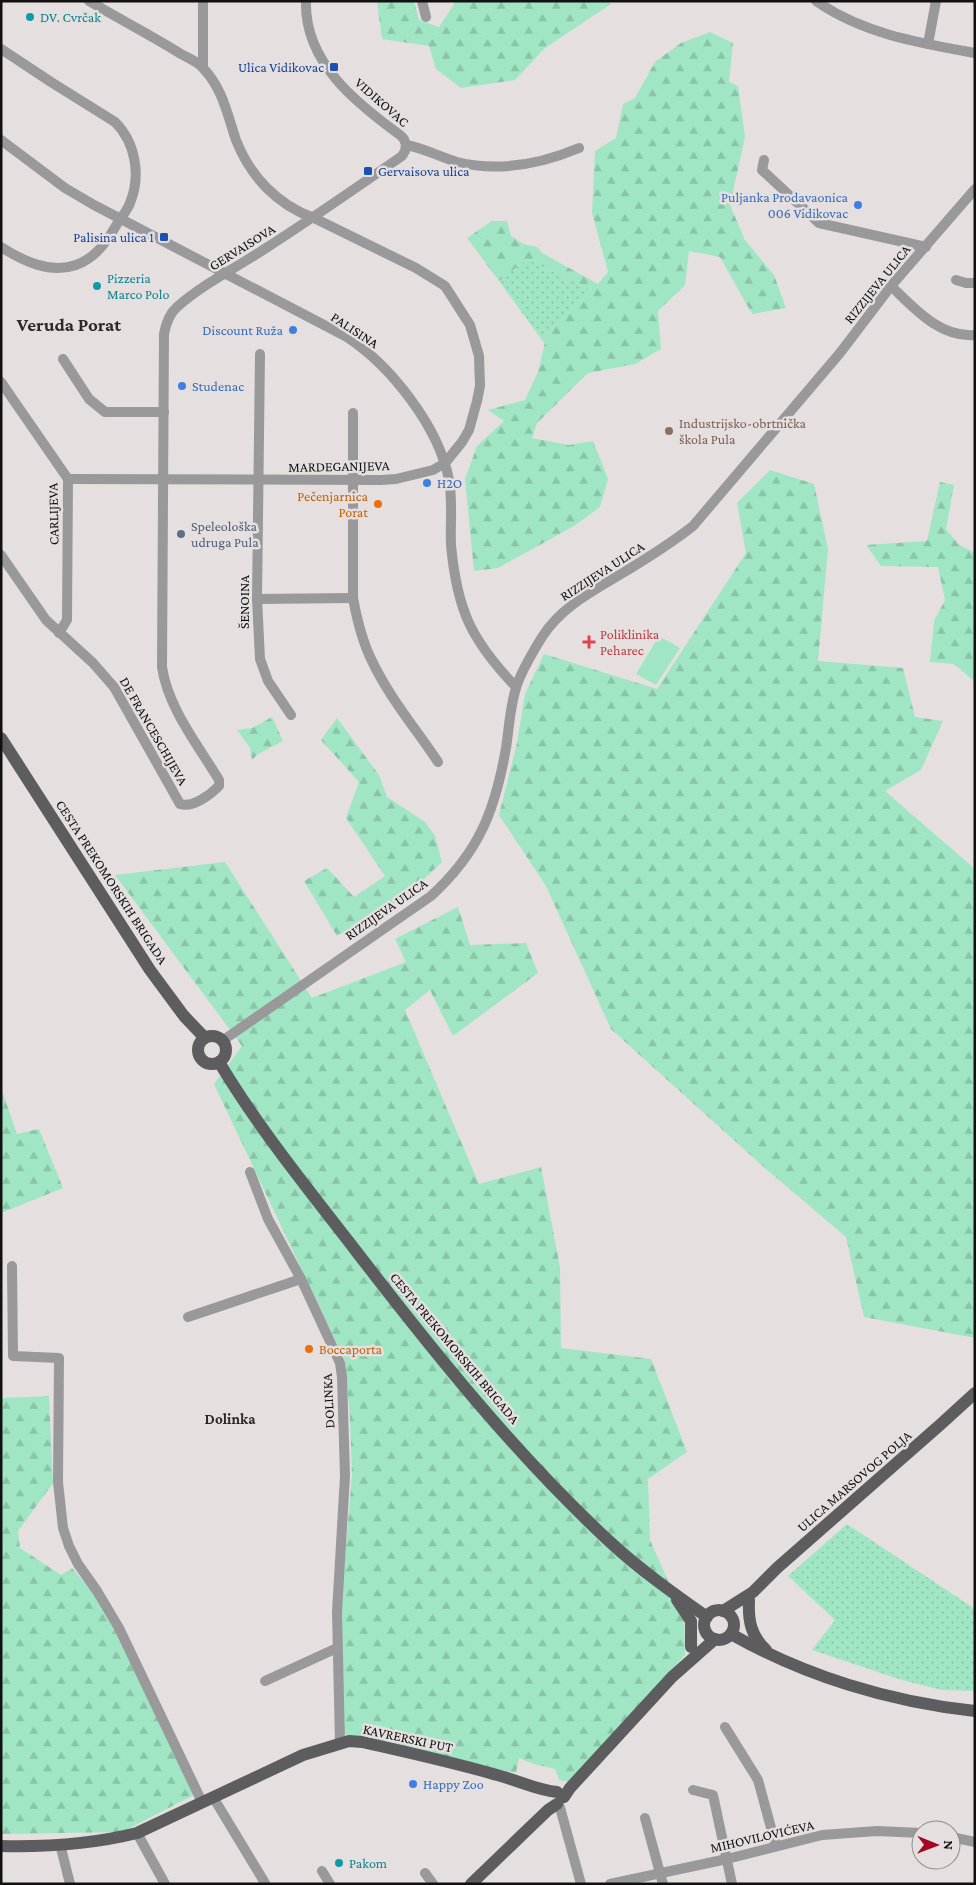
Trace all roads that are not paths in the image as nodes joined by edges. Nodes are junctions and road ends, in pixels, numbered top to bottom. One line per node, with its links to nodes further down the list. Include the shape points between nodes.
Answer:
1 (89, 1): 11 (street)
2 (203, 1): 11 (street)
3 (306, 1): 13 (street, VIDIKOVAC, via 312,39 326,66 352,97 400,135)
4 (422, 1): 7 (street)
5 (816, 1): 8 (street, via 878,32)
6 (936, 1): 8 (street)
7 (426, 17)
8 (928, 44): 10 (street)
9 (1, 49): 18 (street, via 90,105 123,130 136,161 131,202)
10 (975, 53)
11 (203, 67): 17 (street, MARDEGANIJEVA, via 223,98 236,139 250,168 282,202 296,212)
12 (1, 140): 18 (street, PALISINA, via 65,188)
13 (406, 145): 14 (street, VIDIKOVAC, via 457,162 483,166 544,161); 17 (street, GERVAISOVA, via 402,156)
14 (579, 148)
15 (764, 160): 20 (street, via 762,170 819,223)
16 (975, 190): 20 (street, RIZZIJEVA ULICA)
17 (314, 218): 21 (street, GERVAISOVA); 31 (street, MARDEGANIJEVA, via 416,268 445,286 470,324 479,356 478,402 469,430)
18 (120, 219): 19 (street, via 112,236 94,254 70,266 31,264); 21 (street, PALISINA)
19 (1, 247)
20 (926, 247): 24 (street, RIZZIJEVA ULICA)
21 (224, 273): 29 (street, GERVAISOVA, via 168,318 164,334); 31 (street, PALISINA, via 347,338 382,364 404,390)
22 (956, 280): 23 (street)
23 (975, 283)
24 (891, 286): 25 (street, via 925,319 952,333); 40 (street, RIZZIJEVA ULICA, via 840,353 693,526 670,544 579,599 559,616 543,636)
25 (975, 335)
26 (260, 354): 34 (street, ŠENOINA)
27 (63, 359): 29 (street, via 89,399 105,412)
28 (1, 382): 32 (street, CARLIJEVA)
29 (164, 412): 33 (street, GERVAISOVA)
30 (353, 413): 35 (street)
31 (445, 462): 35 (street, MARDEGANIJEVA, via 433,470 396,479); 40 (street, PALISINA, via 449,482 451,544 460,600 478,642)
32 (68, 479): 33 (street, MARDEGANIJEVA); 39 (street, CARLIJEVA, via 67,620)
33 (164, 480): 34 (street, MARDEGANIJEVA); 44 (street, GERVAISOVA, via 164,681 174,705 219,780 219,786)
34 (258, 480): 35 (street, MARDEGANIJEVA); 38 (street, ŠENOINA)
35 (352, 480): 37 (street)
36 (1, 555): 39 (street, DE FRANCESCHIJEVA, via 39,611)
37 (352, 598): 38 (street); 43 (street, via 372,661)
38 (258, 599): 41 (street, ŠENOINA, via 262,668)
39 (59, 633): 44 (street, DE FRANCESCHIJEVA, via 114,687 180,804)
40 (516, 687): 46 (street, RIZZIJEVA ULICA, via 506,750 490,813 480,837 450,878 431,896)
41 (291, 715)
42 (1, 738): 45 (main road, CESTA PREKOMORSKIH BRIGADA, via 150,970 184,1016)
43 (438, 762)
44 (186, 806)
45 (206, 1038): 46 (main road, via 216,1037); 47 (main road, via 199,1046 200,1057 208,1063)
46 (222, 1041): 47 (main road, via 226,1054)
47 (219, 1062): 53 (main road, CESTA PREKOMORSKIH BRIGADA, via 237,1093 326,1212 498,1424 586,1520)
48 (250, 1172): 50 (street, DOLINKA, via 268,1219)
49 (12, 1266): 69 (street, via 13,1356 58,1358 58,1482 63,1528 69,1546 119,1628)
50 (301, 1279): 51 (street); 61 (street, DOLINKA, via 340,1363 342,1377 345,1476)
51 (188, 1316)
52 (975, 1393): 54 (main road, ULICA MARSOVOG POLJA, via 777,1568)
53 (671, 1592): 57 (main road, CESTA PREKOMORSKIH BRIGADA); 60 (main road, via 691,1620)
54 (751, 1596): 55 (main road, ULICA MARSOVOG POLJA); 56 (main road, ULICA MARSOVOG POLJA); 62 (main road, via 751,1629)
55 (723, 1611): 56 (main road); 57 (main road, via 714,1611)
56 (734, 1621): 58 (main road)
57 (706, 1623): 59 (main road, via 708,1634); 60 (main road)
58 (731, 1634): 59 (main road); 62 (main road)
59 (715, 1639): 63 (main road)
60 (692, 1647): 63 (main road)
61 (337, 1648): 64 (street); 67 (street, DOLINKA)
62 (772, 1655): 65 (main road, via 858,1687 912,1701)
63 (672, 1677): 70 (main road)
64 (265, 1681)
65 (975, 1711)
66 (725, 1727): 78 (street, via 758,1780)
67 (340, 1743): 69 (main road, KAVRERSKI PUT, via 303,1755); 70 (main road, KAVRERSKI PUT, via 362,1742 445,1761 501,1776)
68 (693, 1790): 79 (street, via 713,1795)
69 (208, 1799): 73 (main road, KAVRERSKI PUT); 83 (street)
70 (557, 1800): 88 (main road); 89 (street)
71 (645, 1818): 81 (street)
72 (911, 1832): 78 (street, MIHOVILOVIĆEVA, via 877,1830 822,1836)
73 (137, 1833): 76 (main road, KAVRERSKI PUT); 85 (street)
74 (961, 1840): 75 (street)
75 (975, 1842)
76 (60, 1844): 77 (main road, KAVRERSKI PUT); 84 (street)
77 (1, 1846)
78 (776, 1846): 79 (street, MIHOVILOVIĆEVA)
79 (727, 1859): 81 (street, MIHOVILOVIĆEVA); 92 (street)
80 (322, 1871): 86 (street)
81 (661, 1872): 90 (street, MIHOVILOVIĆEVA); 91 (street)
82 (425, 1874): 87 (street)
83 (265, 1882)
84 (70, 1884)
85 (165, 1884)
86 (330, 1884)
87 (433, 1884)
88 (471, 1884)
89 (581, 1884)
90 (610, 1884)
91 (663, 1884)
92 (732, 1884)

